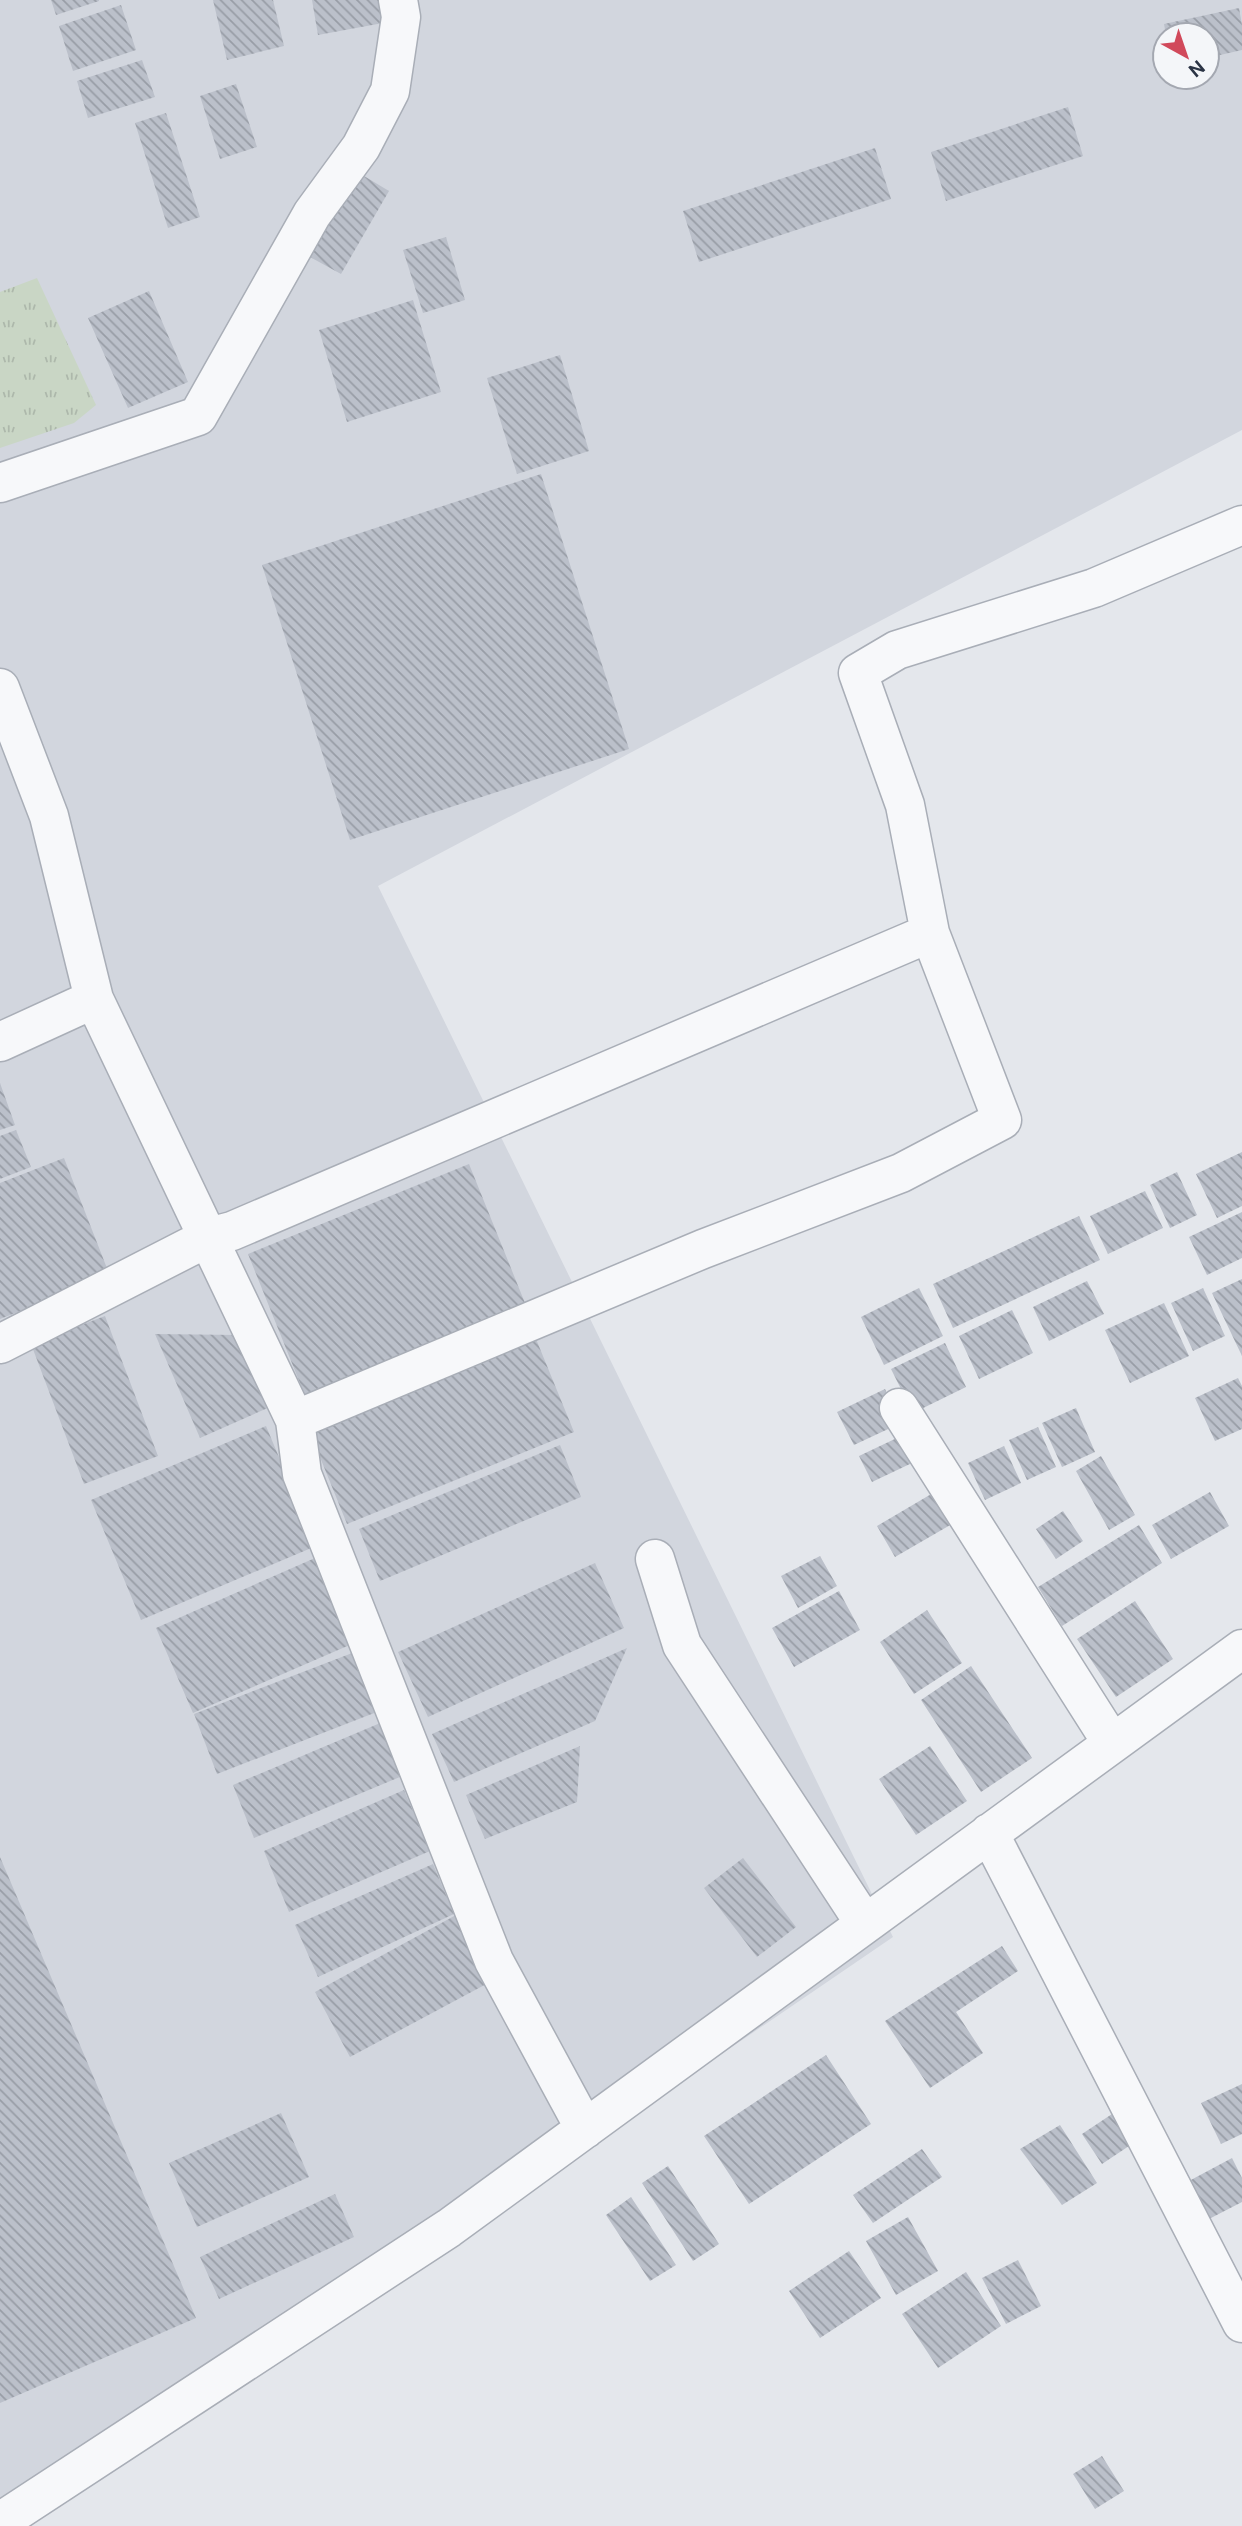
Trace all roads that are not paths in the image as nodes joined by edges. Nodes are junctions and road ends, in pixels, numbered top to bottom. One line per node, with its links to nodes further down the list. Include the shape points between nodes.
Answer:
1 (398, 0): 2 (street, via 401,18 390,91 360,147 312,214 198,416)
2 (0, 483)
3 (1242, 525): 5 (street, via 1094,588 897,650 858,673 905,805)
4 (0, 688): 6 (street, via 49,816)
5 (930, 933): 8 (street); 11 (street, via 1002,1120 901,1173 703,1249)
6 (94, 999): 7 (street); 8 (street)
7 (0, 1042)
8 (209, 1237): 9 (street); 11 (street)
9 (0, 1344)
10 (899, 1408): 14 (street)
11 (295, 1420): 17 (street, via 302,1474 494,1961)
12 (655, 1559): 16 (street, via 682,1645)
13 (1242, 1649): 14 (street)
14 (1112, 1743): 15 (street)
15 (989, 1833): 16 (street); 18 (street)
16 (865, 1923): 17 (street)
17 (585, 2129): 19 (street, via 449,2228)
18 (1242, 2323)
19 (0, 2522)

